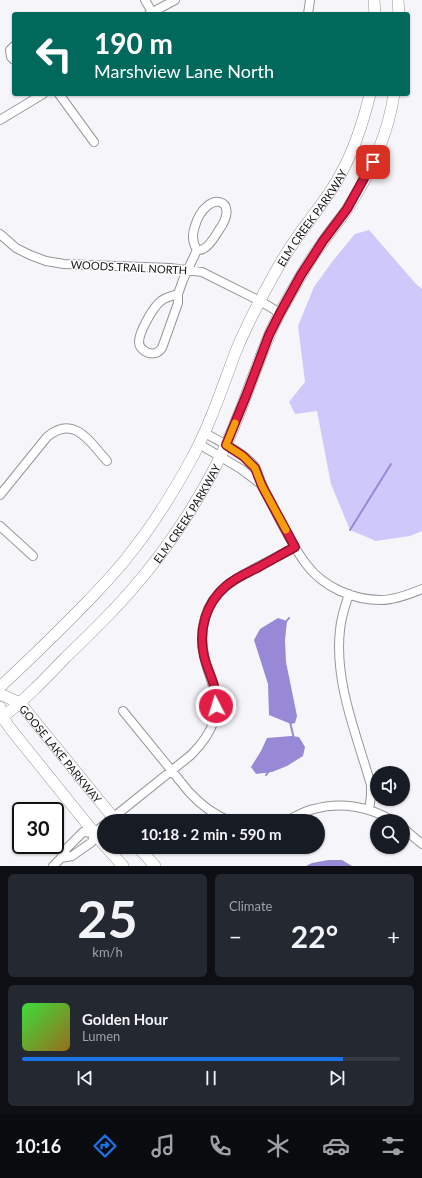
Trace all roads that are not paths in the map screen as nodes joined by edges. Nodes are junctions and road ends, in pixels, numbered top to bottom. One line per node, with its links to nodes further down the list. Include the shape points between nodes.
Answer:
1 (145, 0): 6 (street)
2 (175, 0): 7 (street)
3 (310, 0): 8 (street)
4 (374, 0): 9 (street)
5 (398, 0): 10 (street)
6 (151, 12)
7 (153, 12)
8 (308, 12)
9 (375, 12)
10 (399, 12)
11 (12, 48): 12 (street)
12 (12, 58)
13 (40, 96): 17 (street)
14 (60, 96): 18 (street)
15 (370, 96): 23 (street, ELM CREEK PARKWAY, via 354,148 339,179 278,266)
16 (394, 96): 24 (street, ELM CREEK PARKWAY, via 387,125 367,174 347,209 301,275)
17 (0, 120)
18 (94, 142)
19 (0, 234): 21 (street, WOODS TRAIL NORTH, via 16,248 46,261)
20 (197, 250): 20 (street, via 193,233 198,217 212,202 224,204 228,211 227,218 211,242 203,249); 21 (street)
21 (188, 269): 22 (street); 23 (street, WOODS TRAIL NORTH, via 202,272)
22 (178, 294): 22 (street, via 168,297 156,306 146,322 139,341 140,346 148,353 159,352 162,348 178,303)
23 (260, 301): 24 (street, WOODS TRAIL NORTH); 25 (street, ELM CREEK PARKWAY)
24 (280, 313): 27 (street, ELM CREEK PARKWAY)
25 (205, 432): 26 (street, ELM CREEK PARKWAY); 27 (street)
26 (199, 444): 28 (street); 37 (street, ELM CREEK PARKWAY, via 173,492 128,556 76,614)
27 (226, 445): 28 (street, ELM CREEK PARKWAY); 30 (street, via 255,468)
28 (220, 456): 30 (street); 39 (street, ELM CREEK PARKWAY, via 184,520 135,586 110,615)
29 (107, 461): 31 (street, via 83,433 61,429 47,437)
30 (262, 486): 33 (street)
31 (0, 494)
32 (0, 526): 34 (street)
33 (295, 547): 36 (street, via 320,578); 42 (street, via 236,579 210,604 202,629 202,642 216,693 214,720 209,734 201,745)
34 (33, 556)
35 (422, 589): 36 (street, via 382,600)
36 (348, 594): 43 (street, via 340,631 341,672 345,698 371,785)
37 (0, 687)
38 (0, 694): 39 (street, GOOSE LAKE PARKWAY)
39 (20, 703): 41 (street, ELM CREEK PARKWAY); 44 (street, GOOSE LAKE PARKWAY)
40 (123, 711): 42 (street)
41 (1, 714): 50 (street, GOOSE LAKE PARKWAY)
42 (171, 771): 45 (street); 46 (street, via 199,803)
43 (369, 810): 47 (street, via 330,806 315,808); 48 (street)
44 (108, 814)
45 (120, 814)
46 (214, 814)
47 (302, 814)
48 (381, 814)
49 (97, 831): 50 (street)
50 (94, 833): 52 (street, GOOSE LAKE PARKWAY); 56 (street, via 92,842 72,856); 56 (street, via 84,832 66,849)
51 (410, 834): 53 (street)
52 (97, 837)
53 (422, 844)
54 (112, 854): 58 (street)
55 (144, 854): 59 (street)
56 (61, 858): 57 (street)
57 (53, 866)
58 (123, 866)
59 (155, 866)

